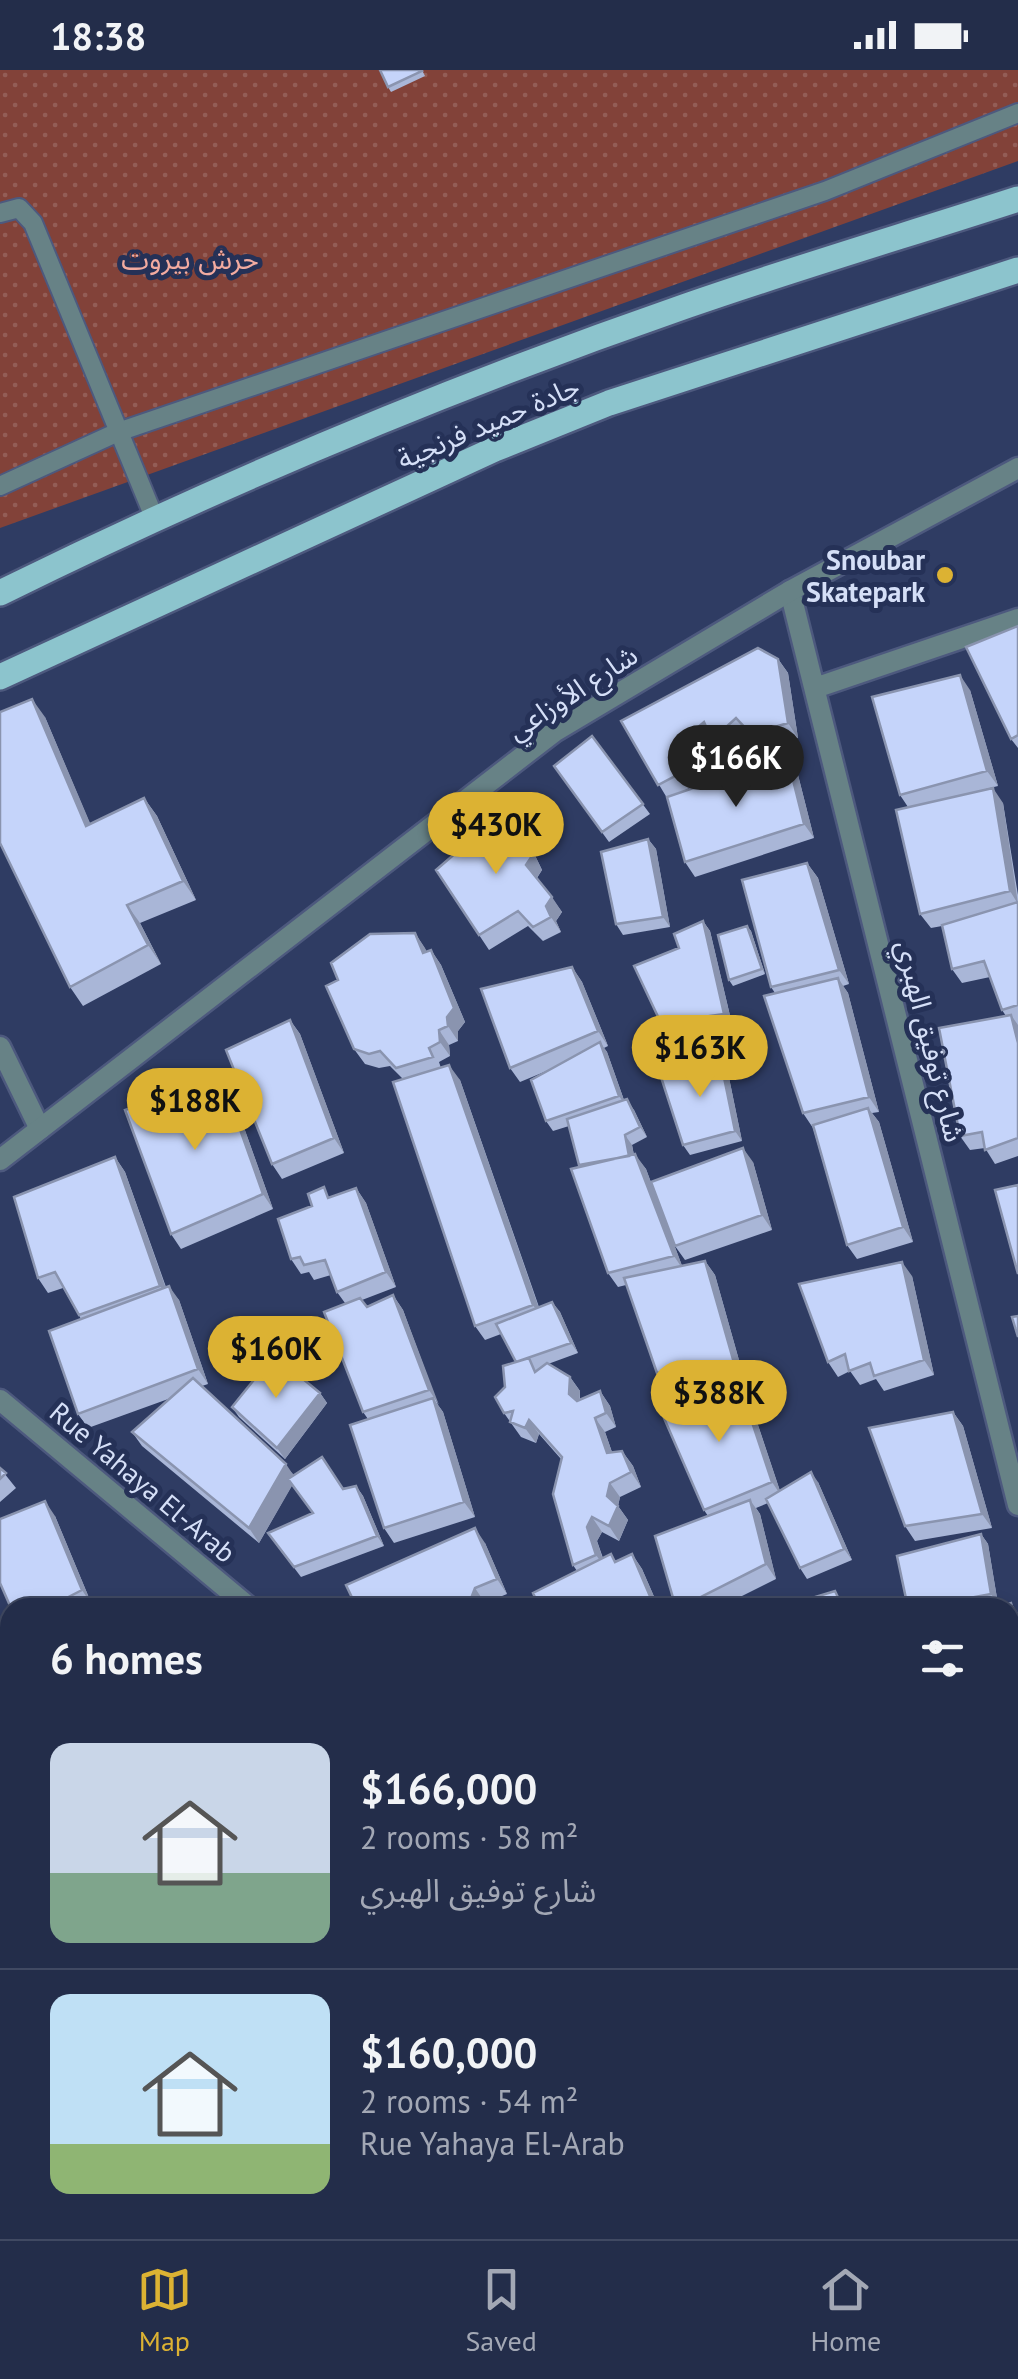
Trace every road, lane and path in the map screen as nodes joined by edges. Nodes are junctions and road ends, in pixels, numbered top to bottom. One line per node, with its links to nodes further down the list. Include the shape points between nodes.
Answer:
1 (1018, 114): 5 (lane, via 825,191)
2 (1018, 199): 8 (main road, جادة حميد فرنجية, via 685,306)
3 (0, 212): 5 (lane, via 19,208 34,223)
4 (1018, 270): 12 (main road, جادة حميد فرنجية, via 610,402)
5 (118, 432): 7 (lane); 8 (lane)
6 (1018, 468): 9 (street, شارع الأوزاعي)
7 (0, 486)
8 (154, 517): 10 (main road, جادة حميد فرنجية)
9 (790, 590): 13 (street, شارع توفيق الهبري); 15 (street, شارع الأوزاعي, via 554,732)
10 (0, 594)
11 (1018, 619): 13 (street)
12 (0, 677)
13 (815, 688): 18 (street, شارع توفيق الهبري)
14 (0, 1047): 15 (street)
15 (40, 1129): 16 (street, شارع الأوزاعي)
16 (0, 1160)
17 (0, 1400): 19 (street, Rue Yahaya El-Arab)
18 (1018, 1505)
19 (238, 1598)

